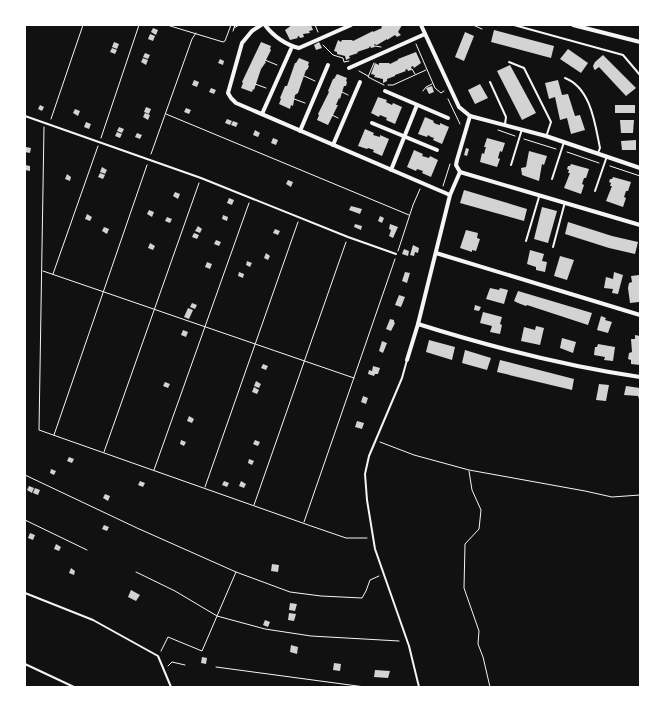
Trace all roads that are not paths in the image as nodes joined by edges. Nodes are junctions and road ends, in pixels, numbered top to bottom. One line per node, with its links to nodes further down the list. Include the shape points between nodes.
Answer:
1 (263, 25): 2 (street, via 273,35 299,48); 18 (street, via 242,43 228,93 236,103)
2 (351, 25)
3 (421, 25): 6 (street)
4 (514, 25): 12 (lane, via 623,55)
5 (573, 25): 7 (street)
6 (425, 34): 11 (street); 20 (street, via 459,107)
7 (640, 42)
8 (291, 49): 18 (street)
9 (509, 62): 26 (lane, via 524,68 551,122)
10 (328, 65): 25 (street)
11 (351, 67)
12 (640, 75)
13 (564, 78): 31 (lane, via 574,81 591,108 600,148)
14 (360, 82): 29 (street)
15 (490, 82): 23 (lane, via 506,117)
16 (385, 91): 17 (street)
17 (417, 105): 21 (street); 27 (street)
18 (262, 114): 25 (street)
19 (25, 116): 46 (lane, via 201,178)
20 (470, 116): 23 (street); 36 (street, via 456,165)
21 (448, 118)
22 (372, 123): 27 (street)
23 (505, 124): 24 (street)
24 (522, 129): 26 (street); 33 (lane)
25 (300, 131): 29 (street)
26 (546, 136): 28 (street)
27 (404, 137): 30 (street); 35 (street)
28 (564, 142): 31 (street); 37 (lane)
29 (332, 145): 35 (street)
30 (437, 150)
31 (598, 153): 32 (street)
32 (606, 156): 34 (street); 38 (lane)
33 (511, 165)
34 (640, 168)
35 (391, 170): 39 (street)
36 (460, 172): 39 (street); 40 (street)
37 (552, 179)
38 (596, 191)
39 (450, 195): 45 (street)
40 (539, 195): 41 (street); 43 (lane)
41 (565, 202): 42 (street); 44 (lane)
42 (640, 225)
43 (526, 241)
44 (553, 248)
45 (436, 253): 47 (street); 48 (street)
46 (396, 254)
47 (640, 315)
48 (418, 324): 49 (street); 50 (street, via 554,361)
49 (408, 360): 55 (lane, via 369,456 365,474 372,537 409,646)
50 (640, 377)
51 (25, 593): 54 (lane, via 92,620 158,656)
52 (25, 664): 53 (lane)
53 (74, 687)
54 (171, 687)
55 (419, 687)

